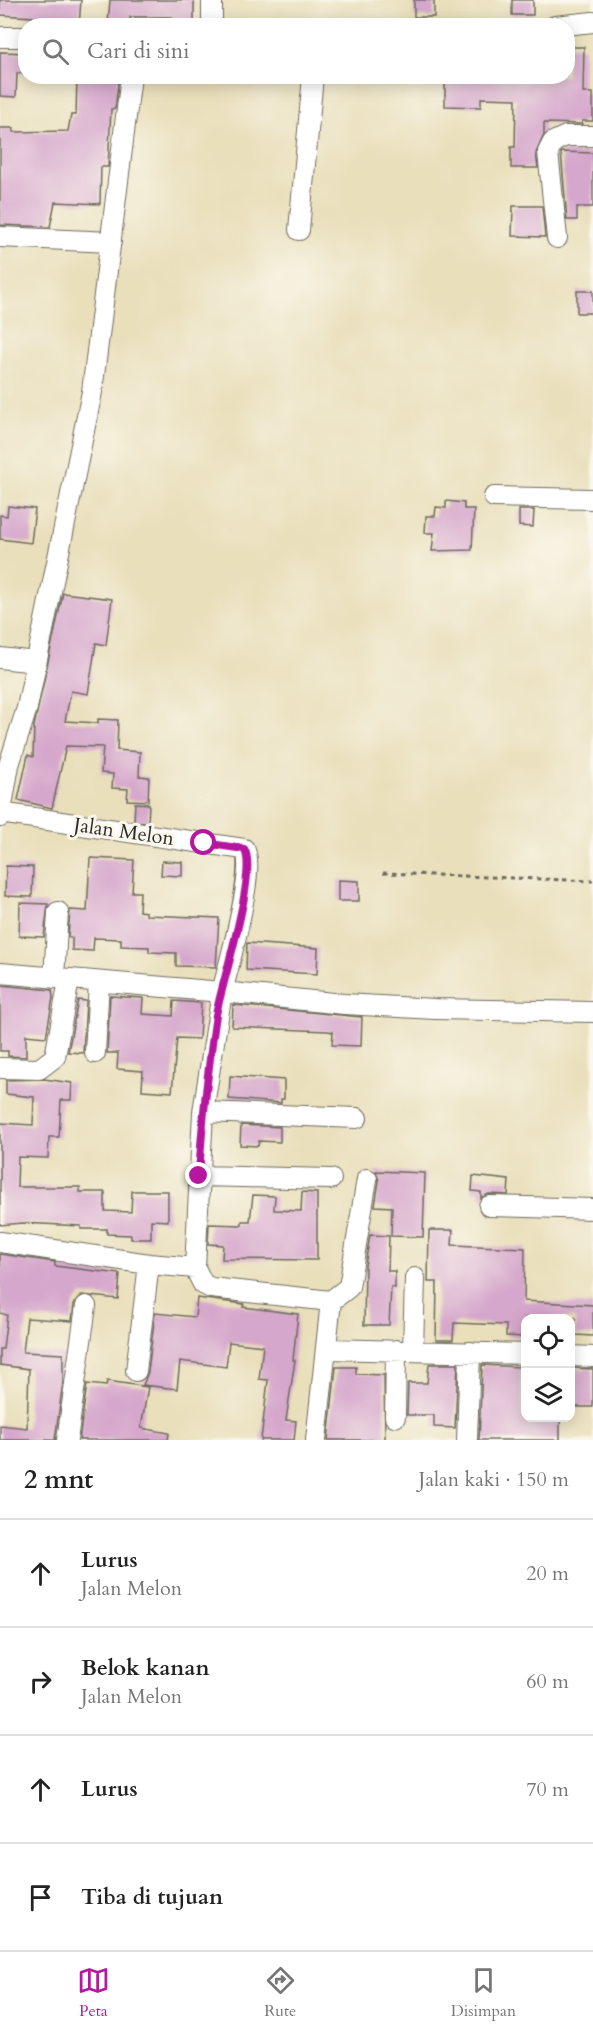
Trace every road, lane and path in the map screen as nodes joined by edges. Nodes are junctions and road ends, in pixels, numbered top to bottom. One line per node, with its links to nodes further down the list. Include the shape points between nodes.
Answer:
1 (212, 0): 2 (street)
2 (212, 18)
3 (593, 22): 4 (street)
4 (575, 24)
5 (0, 37): 6 (street)
6 (18, 37)
7 (129, 84): 13 (street)
8 (312, 84): 10 (street)
9 (593, 136): 12 (street, via 566,135 553,141 548,152)
10 (299, 230)
11 (0, 237): 13 (street)
12 (557, 238)
13 (111, 242): 17 (street, via 92,392)
14 (494, 496): 15 (street)
15 (593, 499)
16 (0, 658): 17 (street)
17 (36, 663): 18 (street, via 27,708)
18 (7, 749): 19 (street)
19 (0, 815): 26 (street, Jalan Melon, via 244,849 249,855 249,866)
20 (383, 873): 21 (path)
21 (593, 881)
22 (58, 912): 24 (street)
23 (0, 973): 24 (street)
24 (61, 979): 25 (street); 29 (street, via 55,1057 39,1069)
25 (99, 982): 26 (street); 28 (street)
26 (222, 992): 27 (street, via 412,1008); 30 (street)
27 (593, 1012)
28 (95, 1053)
29 (0, 1068)
30 (203, 1112): 31 (street); 32 (street)
31 (357, 1118)
32 (199, 1176): 33 (street); 39 (street)
33 (331, 1179)
34 (367, 1179): 41 (street, via 349,1287)
35 (489, 1206): 36 (street)
36 (593, 1209)
37 (0, 1242): 38 (street)
38 (149, 1264): 39 (street); 49 (street)
39 (195, 1268): 41 (street, via 203,1284 211,1288)
40 (415, 1278): 44 (street)
41 (331, 1302): 43 (street)
42 (86, 1306): 51 (street)
43 (327, 1349): 44 (street); 52 (street)
44 (404, 1350): 45 (street); 50 (street)
45 (470, 1352): 46 (street); 53 (street)
46 (521, 1354)
47 (575, 1356): 48 (street)
48 (593, 1357)
49 (136, 1371)
50 (395, 1417)
51 (68, 1440)
52 (316, 1440)
53 (467, 1440)

